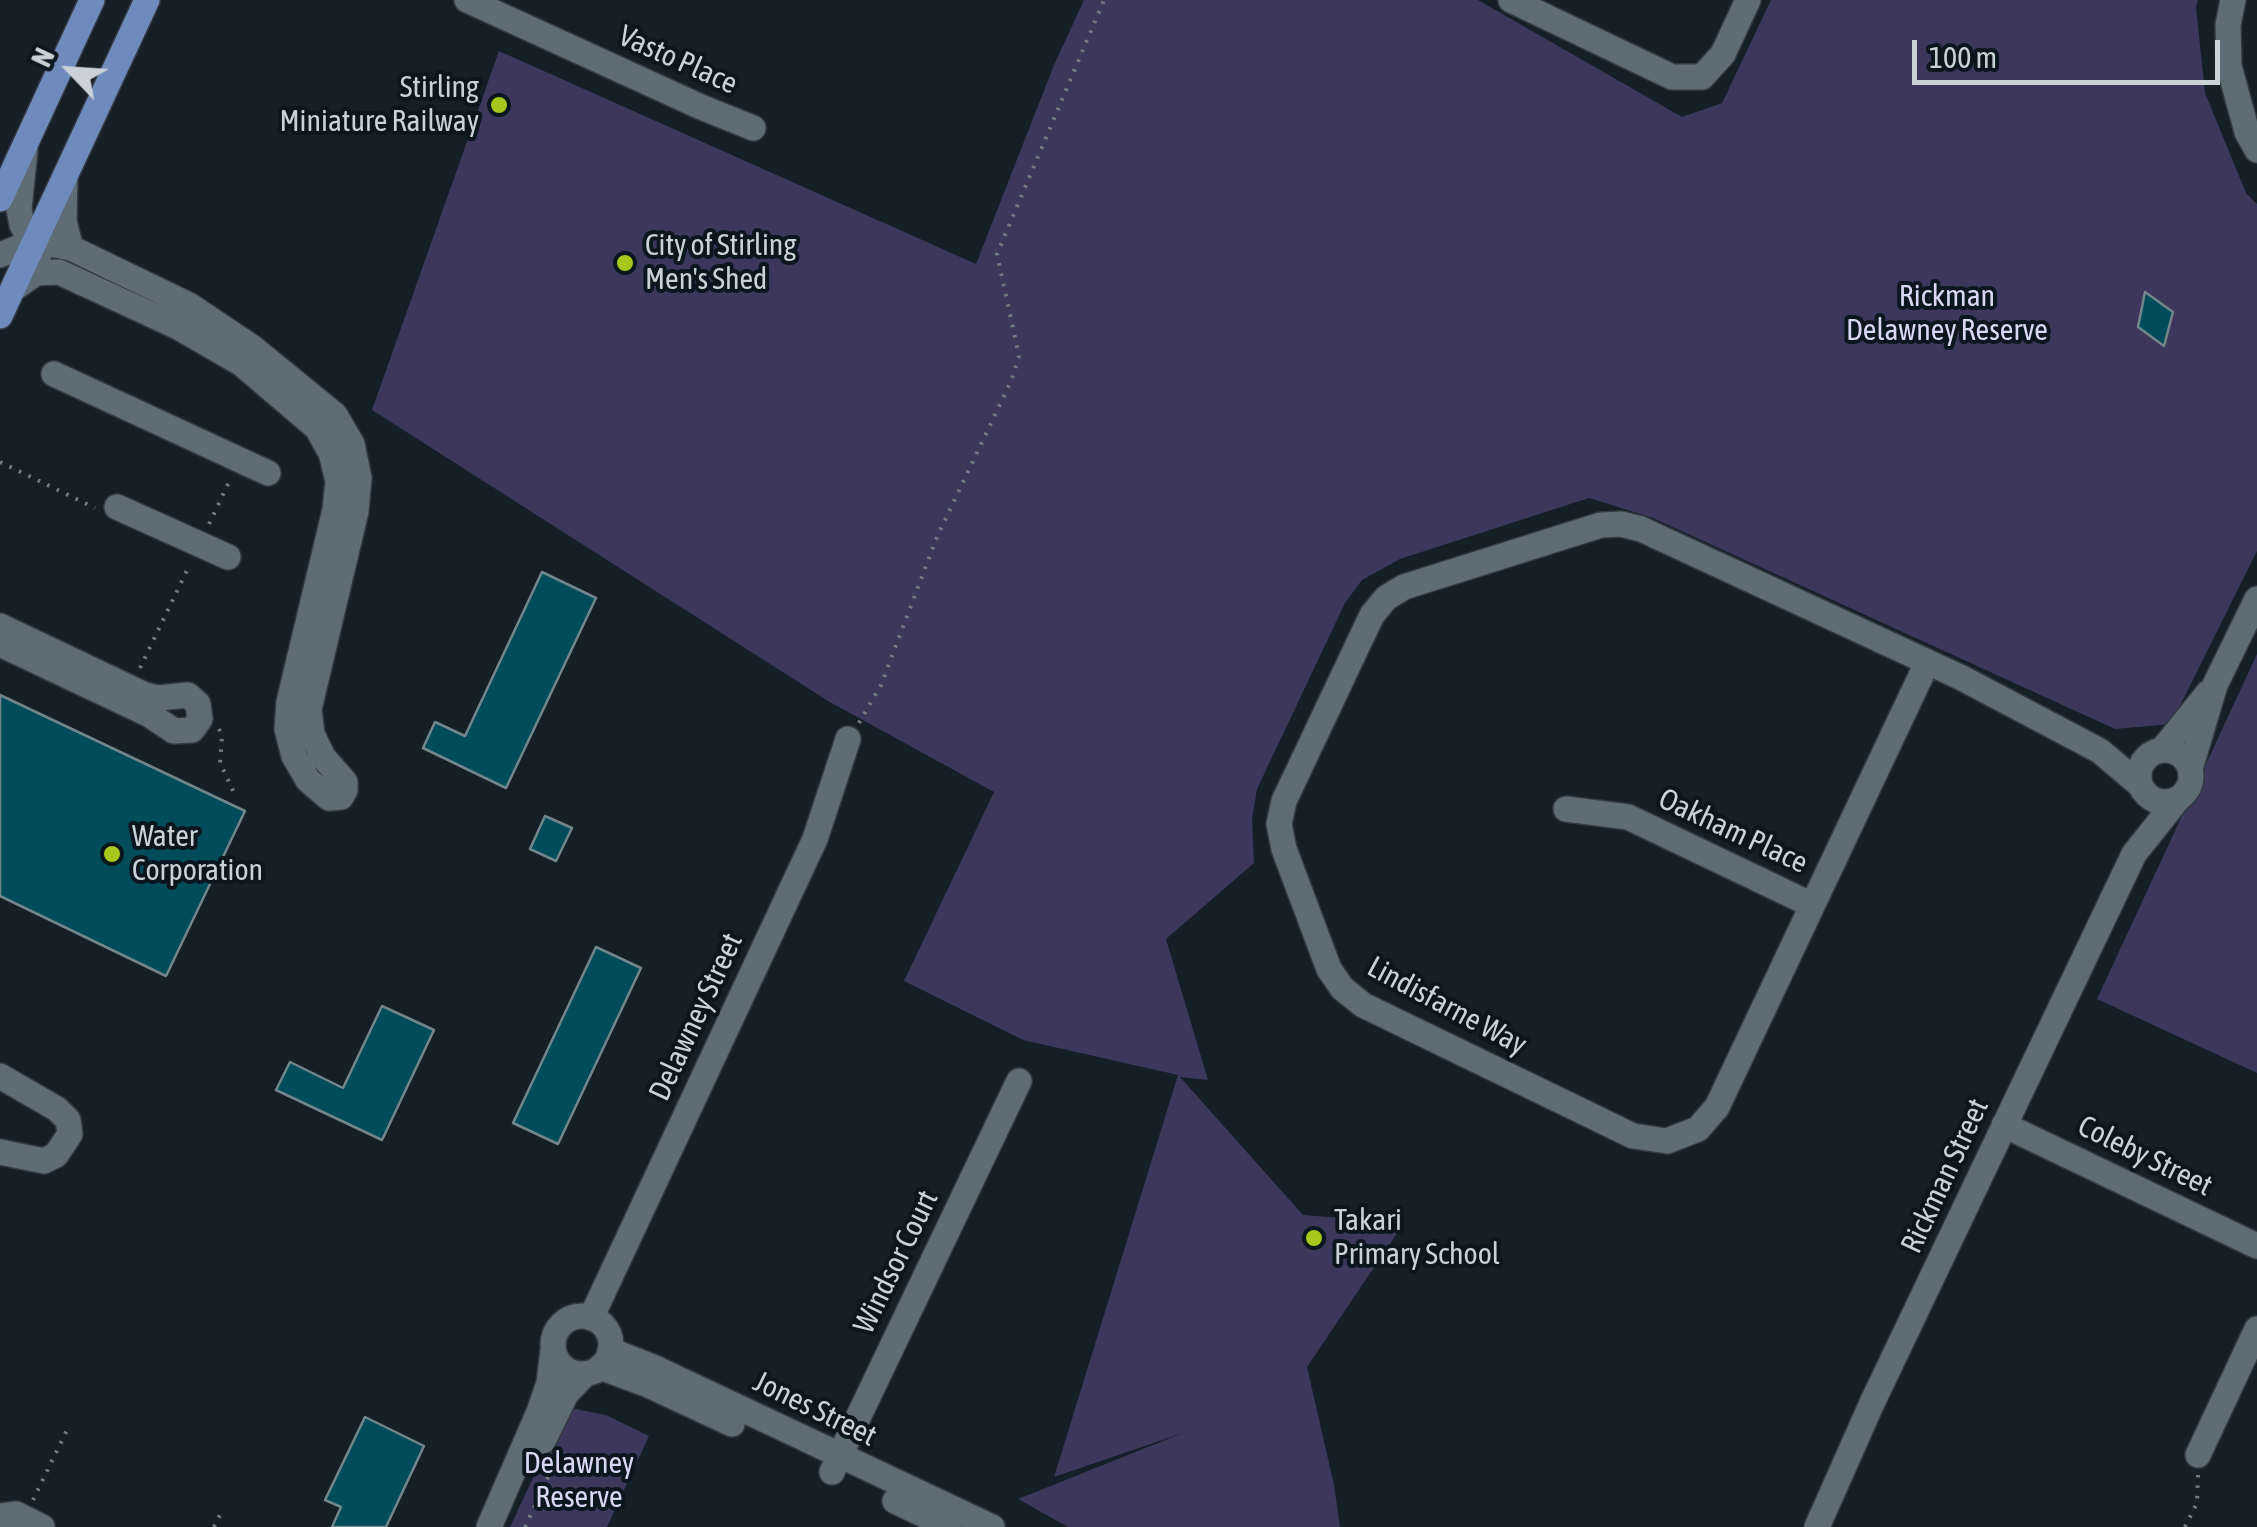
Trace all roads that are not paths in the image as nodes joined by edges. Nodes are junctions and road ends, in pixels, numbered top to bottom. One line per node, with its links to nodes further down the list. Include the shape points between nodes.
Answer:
1 (92, 0): 9 (main road)
2 (147, 0): 10 (main road)
3 (467, 0): 7 (street, Vasto Place)
4 (1511, 0): 5 (street, via 1672,77 1702,77 1723,54)
5 (1748, 0)
6 (2232, 0): 8 (street, via 2229,66)
7 (753, 128)
8 (2257, 150)
9 (14, 155): 11 (main road); 12 (street, via 22,225)
10 (64, 177): 12 (main road); 13 (street)
11 (0, 199)
12 (33, 243): 13 (street); 14 (street); 15 (street); 16 (main road)
13 (71, 248): 15 (street, via 189,305 253,348 334,415 352,444 356,511 309,709 323,757 345,782 341,797 329,798 308,780 288,730 288,702 335,510 338,481 331,453 317,428 242,364)
14 (0, 255)
15 (59, 272): 16 (street, via 36,273)
16 (13, 288): 17 (main road)
17 (0, 316)
18 (54, 374): 19 (street)
19 (268, 472)
20 (117, 506): 21 (street)
21 (228, 556)
22 (2257, 599): 26 (street)
23 (0, 626): 24 (street, via 158,698 188,695 200,710 197,725 174,731)
24 (0, 644)
25 (1927, 664): 28 (street, Lindisfarne Way); 35 (street, Lindisfarne Way); 35 (street, Lindisfarne Way, via 1641,529 1601,525 1386,598 1340,682 1279,824 1329,969 1342,988 1363,1005 1633,1136 1666,1141 1698,1128 1717,1108)
26 (2214, 685): 29 (street); 30 (street)
27 (848, 739): 41 (street, Delawney Street, via 815,839)
28 (2100, 751): 29 (street, Lindisfarne Way); 31 (street, Lindisfarne Way)
29 (2158, 751): 30 (street, via 2180,754); 31 (street, via 2140,766)
30 (2190, 769): 32 (street, via 2189,787)
31 (2142, 788): 32 (street, via 2159,802); 34 (street, Rickman Street)
32 (2177, 800): 34 (street, Rickman Street)
33 (1566, 810): 35 (street, Oakham Place, via 1628,817)
34 (2134, 854): 38 (street, Rickman Street)
35 (1812, 904)
36 (0, 1076): 39 (street, via 56,1109 68,1120 70,1134 44,1161)
37 (1019, 1080): 46 (street, Windsor Court)
38 (2004, 1125): 40 (street, Coleby Street); 51 (street, Rickman Street)
39 (0, 1152)
40 (2257, 1246)
41 (591, 1318): 43 (street, via 565,1322); 44 (street, via 608,1334)
42 (2257, 1329): 45 (street)
43 (553, 1350): 44 (street, Jones Street, via 568,1371); 47 (street, via 540,1412)
44 (599, 1364): 46 (street, Jones Street, via 653,1367); 48 (street, via 566,1394)
45 (2198, 1455)
46 (836, 1465): 49 (street, Jones Street); 50 (street, Jones Street)
47 (489, 1527)
48 (502, 1527)
49 (949, 1527)
50 (992, 1527)
51 (1817, 1527)

